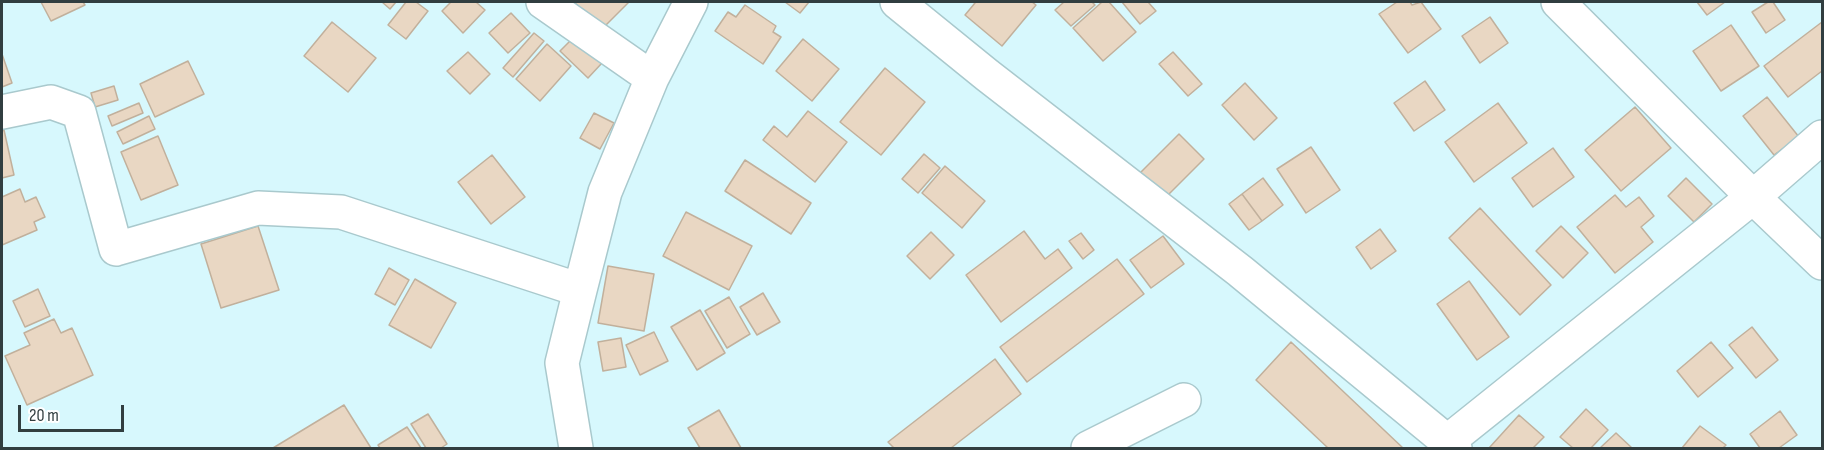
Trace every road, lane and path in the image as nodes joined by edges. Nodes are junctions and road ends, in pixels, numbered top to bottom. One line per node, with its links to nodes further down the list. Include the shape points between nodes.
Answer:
1 (543, 2): 5 (street)
2 (691, 2): 5 (street)
3 (897, 2): 12 (street, via 1240,271)
4 (1558, 2): 8 (street)
5 (651, 78): 10 (street, via 606,192)
6 (2, 112): 10 (street, via 51,102 79,112 116,249 258,208 341,212)
7 (1822, 137): 8 (street)
8 (1753, 197): 9 (street); 12 (street)
9 (1822, 262)
10 (580, 290): 13 (street, via 562,363)
11 (1184, 399): 14 (street)
12 (1451, 445)
13 (576, 448)
14 (1089, 448)

